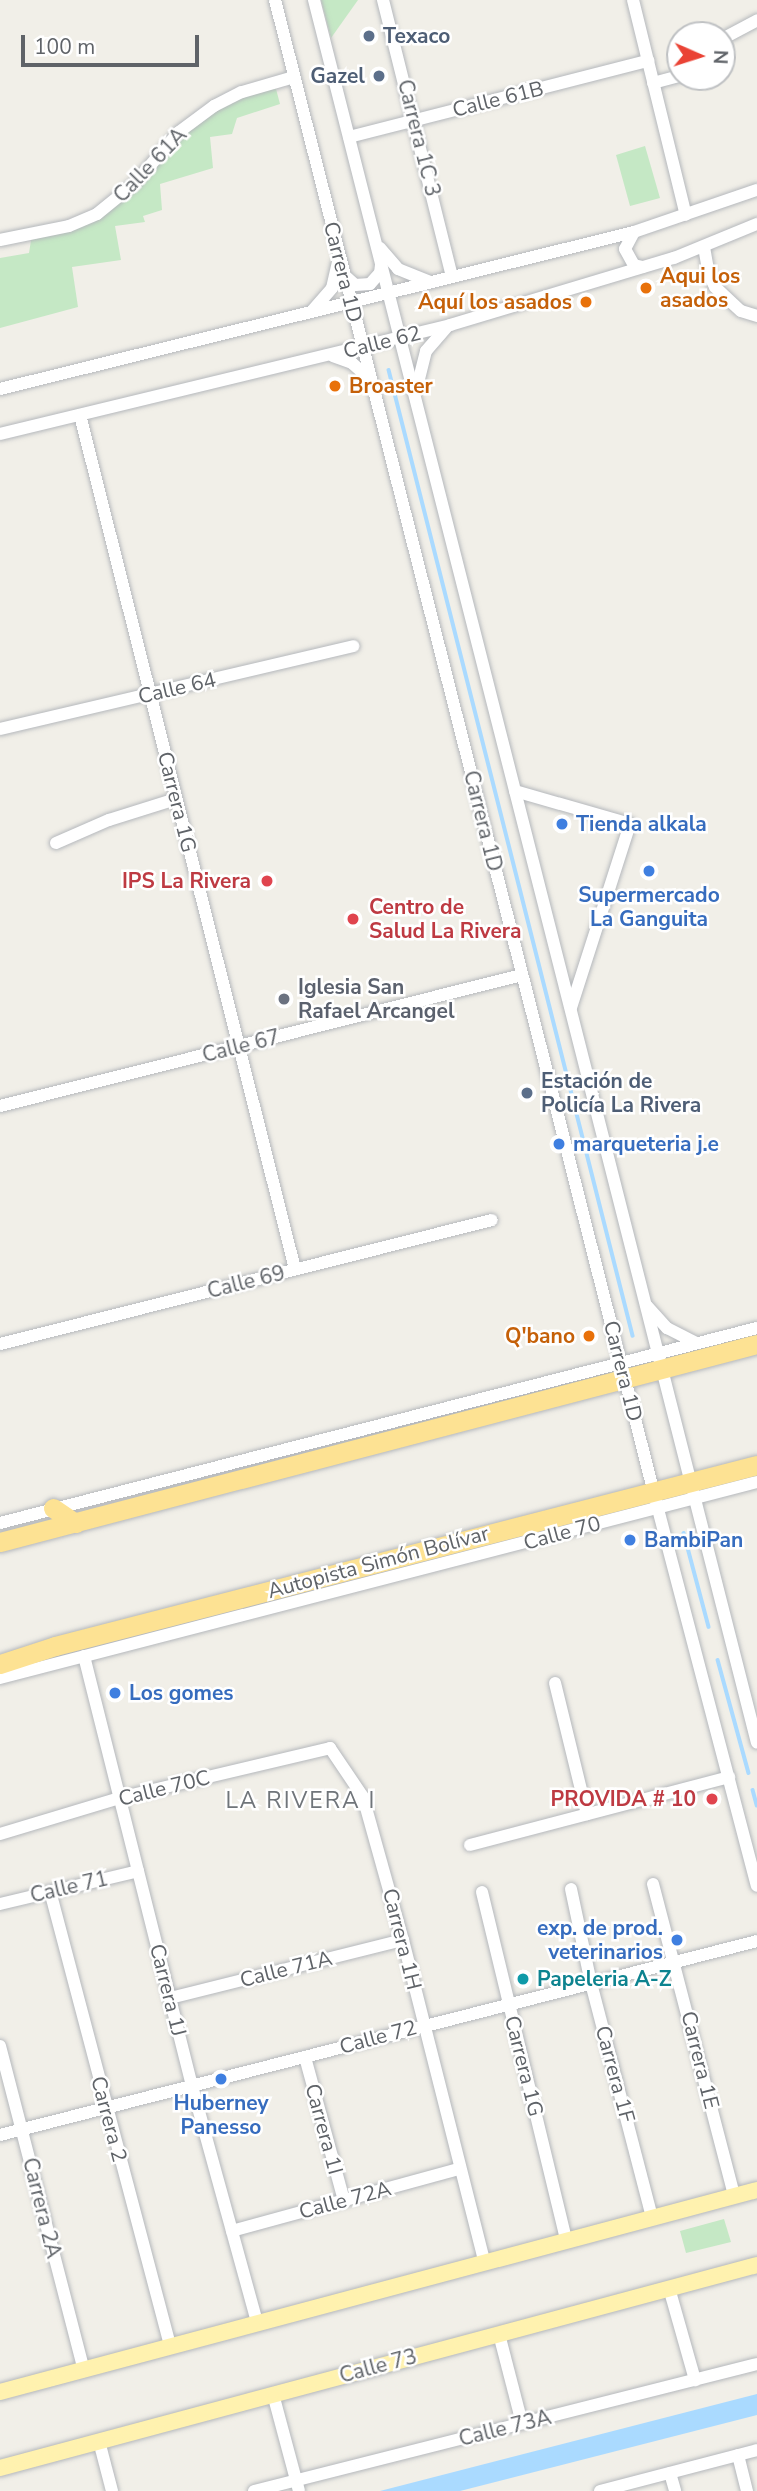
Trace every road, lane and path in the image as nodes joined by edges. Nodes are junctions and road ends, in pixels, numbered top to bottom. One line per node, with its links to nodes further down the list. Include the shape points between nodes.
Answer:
1 (275, 0): 8 (street, Carrera 1D)
2 (314, 0): 12 (street, Carrera 1D)
3 (383, 0): 11 (street, Carrera 1C 3)
4 (632, 0): 7 (street)
5 (757, 20): 6 (street)
6 (736, 31)
7 (648, 61): 10 (street); 11 (street, Calle 61B)
8 (295, 77): 17 (street, Calle 61A, via 242,92 214,106 179,132 135,183 97,214 69,226); 20 (street, Carrera 1D)
9 (666, 80): 10 (street)
10 (653, 83): 14 (street)
11 (416, 120): 12 (street, Calle 61B); 24 (street, Carrera 1C 3)
12 (349, 137): 18 (street, Carrera 1D)
13 (757, 190): 14 (street)
14 (686, 215): 16 (street)
15 (757, 225): 19 (street, Calle 62)
16 (634, 232): 22 (street, via 625,249 634,265); 24 (street)
17 (0, 240)
18 (376, 242): 21 (street, Carrera 1D); 25 (street, via 398,269)
19 (704, 247): 22 (street, Calle 62); 29 (street, via 709,275 723,298)
20 (339, 256): 23 (street, Carrera 1D); 28 (street, via 331,288)
21 (381, 265): 23 (street, via 370,284 355,285); 26 (street, Carrera 1D)
22 (643, 267): 30 (street, Calle 62)
23 (344, 274): 27 (street, Carrera 1D)
24 (452, 277): 25 (street)
25 (430, 282): 26 (street)
26 (388, 293): 27 (street); 31 (street, Carrera 1D)
27 (351, 302): 28 (street); 32 (street, Carrera 1D)
28 (310, 312): 35 (street)
29 (757, 316)
30 (450, 325): 31 (street, Calle 62); 36 (street, via 426,351)
31 (400, 338): 32 (street, Calle 62); 36 (street, Carrera 1D)
32 (362, 347): 33 (street, Calle 62); 34 (street, Carrera 1D)
33 (329, 355): 34 (street, via 352,363); 37 (street, Calle 62)
34 (371, 380): 47 (street, Carrera 1D)
35 (0, 389)
36 (417, 397): 42 (street, Carrera 1D)
37 (80, 415): 38 (street, Calle 62); 40 (street, Carrera 1G)
38 (0, 434)
39 (353, 646): 40 (street, Calle 64)
40 (150, 694): 41 (street, Calle 64); 43 (street, Carrera 1G)
41 (0, 729)
42 (515, 791): 45 (street, Carrera 1D); 46 (street, via 631,824)
43 (176, 799): 44 (street); 49 (street, Carrera 1G)
44 (56, 843)
45 (559, 968): 46 (street); 48 (street, Carrera 1D)
46 (582, 974): 48 (street)
47 (522, 975): 49 (street, Calle 67); 59 (street, Carrera 1D)
48 (570, 1010): 53 (street, Carrera 1D)
49 (239, 1046): 50 (street, Calle 67); 52 (street, Carrera 1G)
50 (0, 1106)
51 (492, 1220): 52 (street, Calle 69)
52 (295, 1269): 57 (street, Calle 69)
53 (641, 1293): 55 (street, via 667,1328); 58 (street, Carrera 1D)
54 (757, 1328): 55 (street)
55 (696, 1343): 58 (street)
56 (757, 1343): 58 (highway)
57 (0, 1344)
58 (659, 1362): 59 (highway); 63 (street, Carrera 1D)
59 (623, 1371): 60 (highway); 64 (street, Carrera 1D)
60 (567, 1385): 65 (street); 67 (highway)
61 (757, 1465): 63 (highway, Autopista Simón Bolívar)
62 (757, 1482): 63 (street)
63 (692, 1490): 64 (highway, Autopista Simón Bolívar); 76 (street, Carrera 1D)
64 (655, 1499): 68 (highway, Autopista Simón Bolívar); 78 (street, Carrera 1D)
65 (50, 1509): 66 (street); 67 (highway); 69 (highway)
66 (0, 1523)
67 (75, 1523): 69 (highway)
68 (551, 1526): 71 (highway, Autopista Simón Bolívar); 72 (street, Calle 70)
69 (38, 1533): 70 (highway)
70 (0, 1542)
71 (55, 1646): 73 (highway, Autopista Simón Bolívar); 74 (highway)
72 (84, 1656): 74 (street, Calle 70); 79 (street, Carrera 1J)
73 (0, 1664)
74 (0, 1677)
75 (555, 1683): 80 (street)
76 (757, 1743)
77 (330, 1748): 79 (street, Calle 70C); 90 (street, Carrera 1H, via 363,1797)
78 (729, 1777): 80 (street); 85 (street, Carrera 1D)
79 (119, 1798): 81 (street, Calle 70C); 83 (street, Carrera 1J)
80 (587, 1814): 82 (street)
81 (0, 1834)
82 (470, 1845)
83 (138, 1871): 87 (street, Calle 71); 94 (street, Carrera 1J)
84 (653, 1884): 92 (street, Carrera 1E)
85 (757, 1886)
86 (571, 1889): 93 (street, Carrera 1F)
87 (50, 1891): 89 (street, Calle 71); 100 (street, Carrera 2)
88 (482, 1892): 95 (street, Carrera 1G)
89 (0, 1903)
90 (403, 1940): 94 (street, Calle 71A); 96 (street, Carrera 1H)
91 (757, 1941): 92 (street, Calle 72)
92 (675, 1962): 93 (street, Calle 72); 105 (street, Carrera 1E)
93 (591, 1983): 95 (street, Calle 72); 107 (street, Carrera 1F)
94 (170, 1998): 99 (street, Carrera 1J)
95 (509, 2004): 96 (street, Calle 72); 109 (street, Carrera 1G)
96 (423, 2025): 98 (street, Calle 72); 103 (street, Carrera 1H)
97 (0, 2046): 101 (street, Carrera 2A)
98 (305, 2057): 99 (street, Calle 72); 106 (street, Carrera 1I)
99 (192, 2086): 100 (street, Calle 72); 108 (street, Carrera 1J)
100 (105, 2108): 101 (street, Calle 72); 115 (street, Carrera 2)
101 (22, 2129): 102 (street, Calle 72); 117 (street, Carrera 2A)
102 (0, 2135)
103 (459, 2169): 106 (street, Calle 72A); 110 (street, Carrera 1H)
104 (757, 2190): 105 (main road)
105 (734, 2195): 107 (main road)
106 (344, 2201): 108 (street, Calle 72A)
107 (652, 2217): 109 (main road)
108 (232, 2231): 113 (street, Carrera 1J)
109 (566, 2240): 110 (main road)
110 (484, 2261): 113 (main road)
111 (757, 2265): 112 (main road, Calle 73)
112 (669, 2288): 114 (main road, Calle 73); 118 (street)
113 (257, 2322): 115 (main road)
114 (499, 2334): 120 (main road, Calle 73); 121 (street)
115 (170, 2346): 117 (main road)
116 (757, 2364): 118 (street, Calle 73A)
117 (84, 2370): 119 (main road)
118 (695, 2380): 121 (street, Calle 73A)
119 (0, 2390)
120 (273, 2394): 122 (main road, Calle 73); 128 (street)
121 (522, 2423): 128 (street, Calle 73A)
122 (99, 2441): 125 (main road, Calle 73); 129 (street)
123 (757, 2450): 124 (street)
124 (738, 2455): 127 (street); 133 (street)
125 (8, 2462): 126 (main road, Calle 73)
126 (0, 2468)
127 (670, 2473): 131 (street); 132 (street)
128 (298, 2486): 130 (street, Calle 73A)
129 (112, 2491)
130 (254, 2491)
131 (603, 2491)
132 (675, 2491)
133 (747, 2491)

